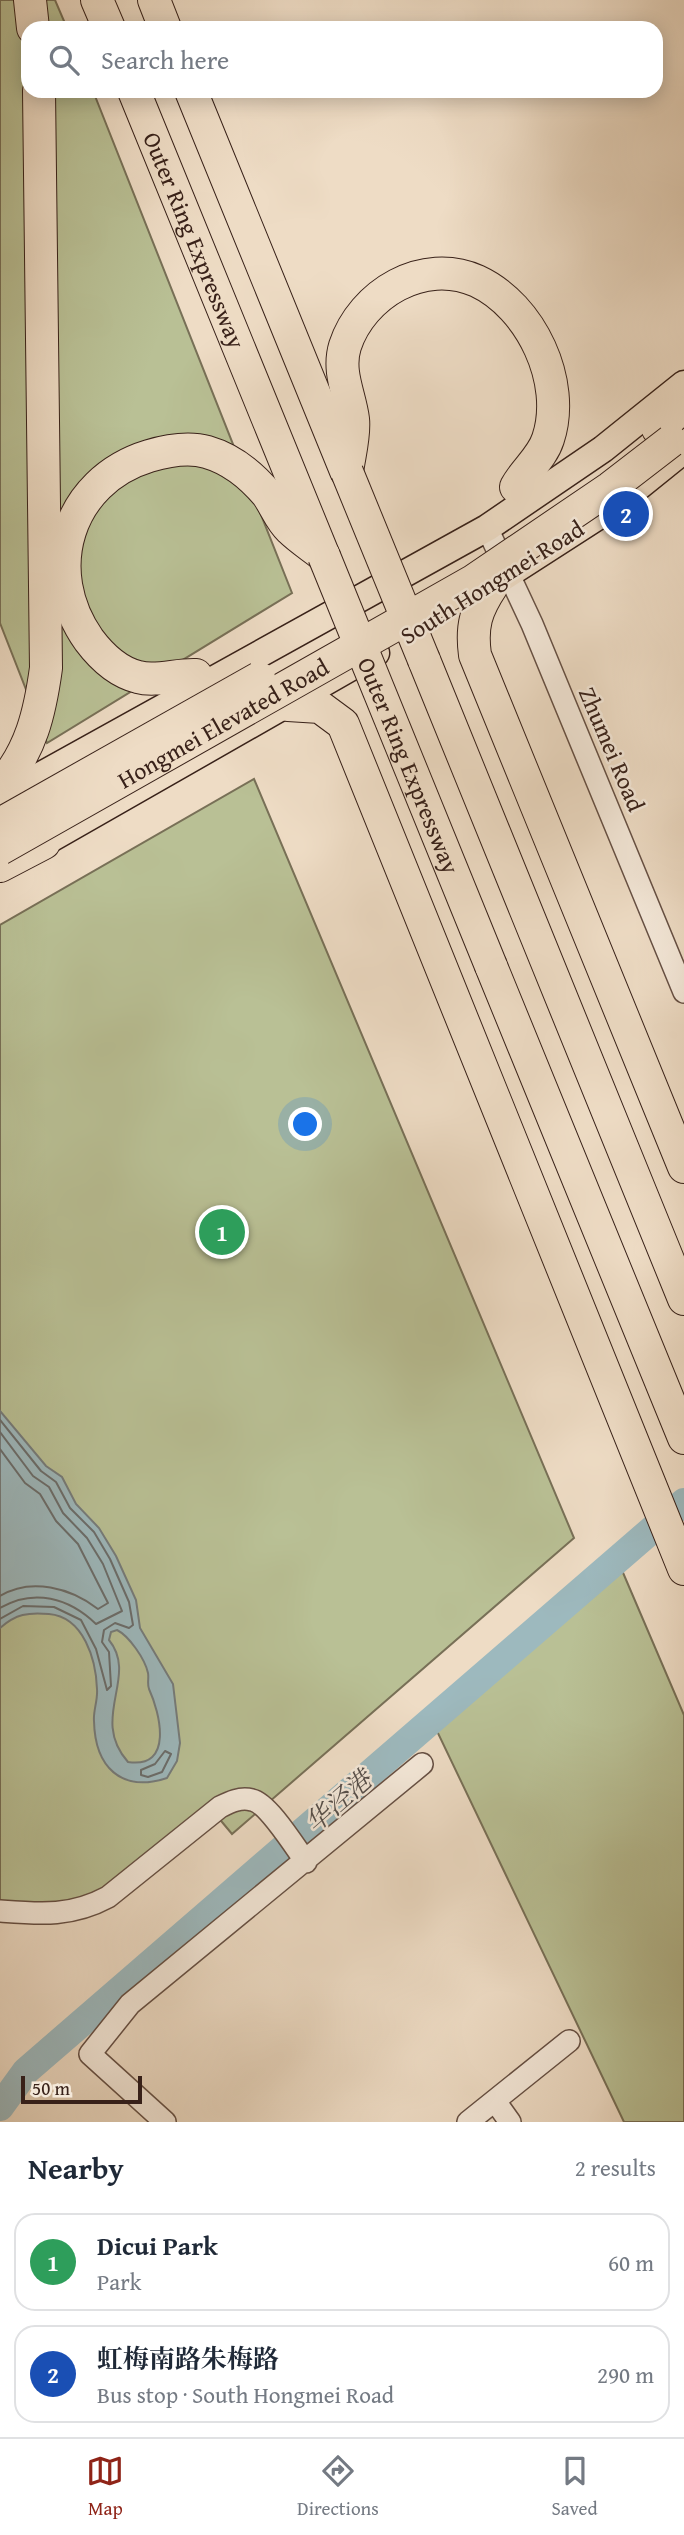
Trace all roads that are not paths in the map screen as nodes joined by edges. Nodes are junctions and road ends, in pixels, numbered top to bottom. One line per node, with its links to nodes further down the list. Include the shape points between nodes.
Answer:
1 (30, 0): 4 (highway)
2 (97, 0): 5 (highway)
3 (154, 0): 6 (highway)
4 (32, 21)
5 (105, 21)
6 (162, 21)
7 (39, 98): 22 (highway, via 46,668 40,711)
8 (137, 98): 18 (highway, Outer Ring Expressway)
9 (194, 98): 15 (highway)
10 (684, 362): 16 (main road, South Hongmei Road)
11 (684, 384): 17 (main road, South Hongmei Road, via 603,449)
12 (684, 406): 24 (highway, Hongmei Elevated Road, bridge, via 596,477 462,565)
13 (684, 429): 26 (highway, Hongmei Elevated Road, bridge, via 619,482 473,581)
14 (684, 450): 19 (main road, South Hongmei Road, via 617,504)
15 (347, 472): 16 (highway, via 354,420 343,385 344,349 358,316 382,293 410,280 442,274 477,281 509,303 536,339 549,374 552,413 548,440); 30 (highway, bridge)
16 (516, 487): 20 (main road, South Hongmei Road)
17 (487, 528): 19 (street, Zhumei Road); 22 (main road, South Hongmei Road)
18 (324, 556): 20 (highway, via 289,528 267,494 240,467 205,452 166,451 132,461 102,481 77,511 65,545 64,588 76,622 98,652 120,670 140,678); 31 (highway, Outer Ring Expressway, bridge)
19 (501, 581): 21 (main road, South Hongmei Road); 28 (street, Zhumei Road); 29 (highway, via 478,607 472,631 475,655)
20 (196, 675): 22 (main road, South Hongmei Road)
21 (288, 705): 25 (main road, South Hongmei Road); 32 (highway, via 320,707 342,724)
22 (12, 785): 23 (main road, South Hongmei Road)
23 (0, 798)
24 (0, 824)
25 (44, 843): 27 (highway)
26 (0, 849)
27 (0, 867)
28 (684, 992)
29 (684, 1167)
30 (684, 1299)
31 (684, 1438)
32 (679, 1556)
33 (422, 1764): 34 (street)
34 (306, 1862): 35 (street, via 270,1814 255,1800 239,1799 220,1807 91,1906 53,1915); 38 (street, via 130,2004 90,2054)
35 (0, 1910)
36 (569, 2041): 37 (street)
37 (495, 2101): 39 (street); 40 (street)
38 (165, 2122)
39 (468, 2122)
40 (510, 2122)

